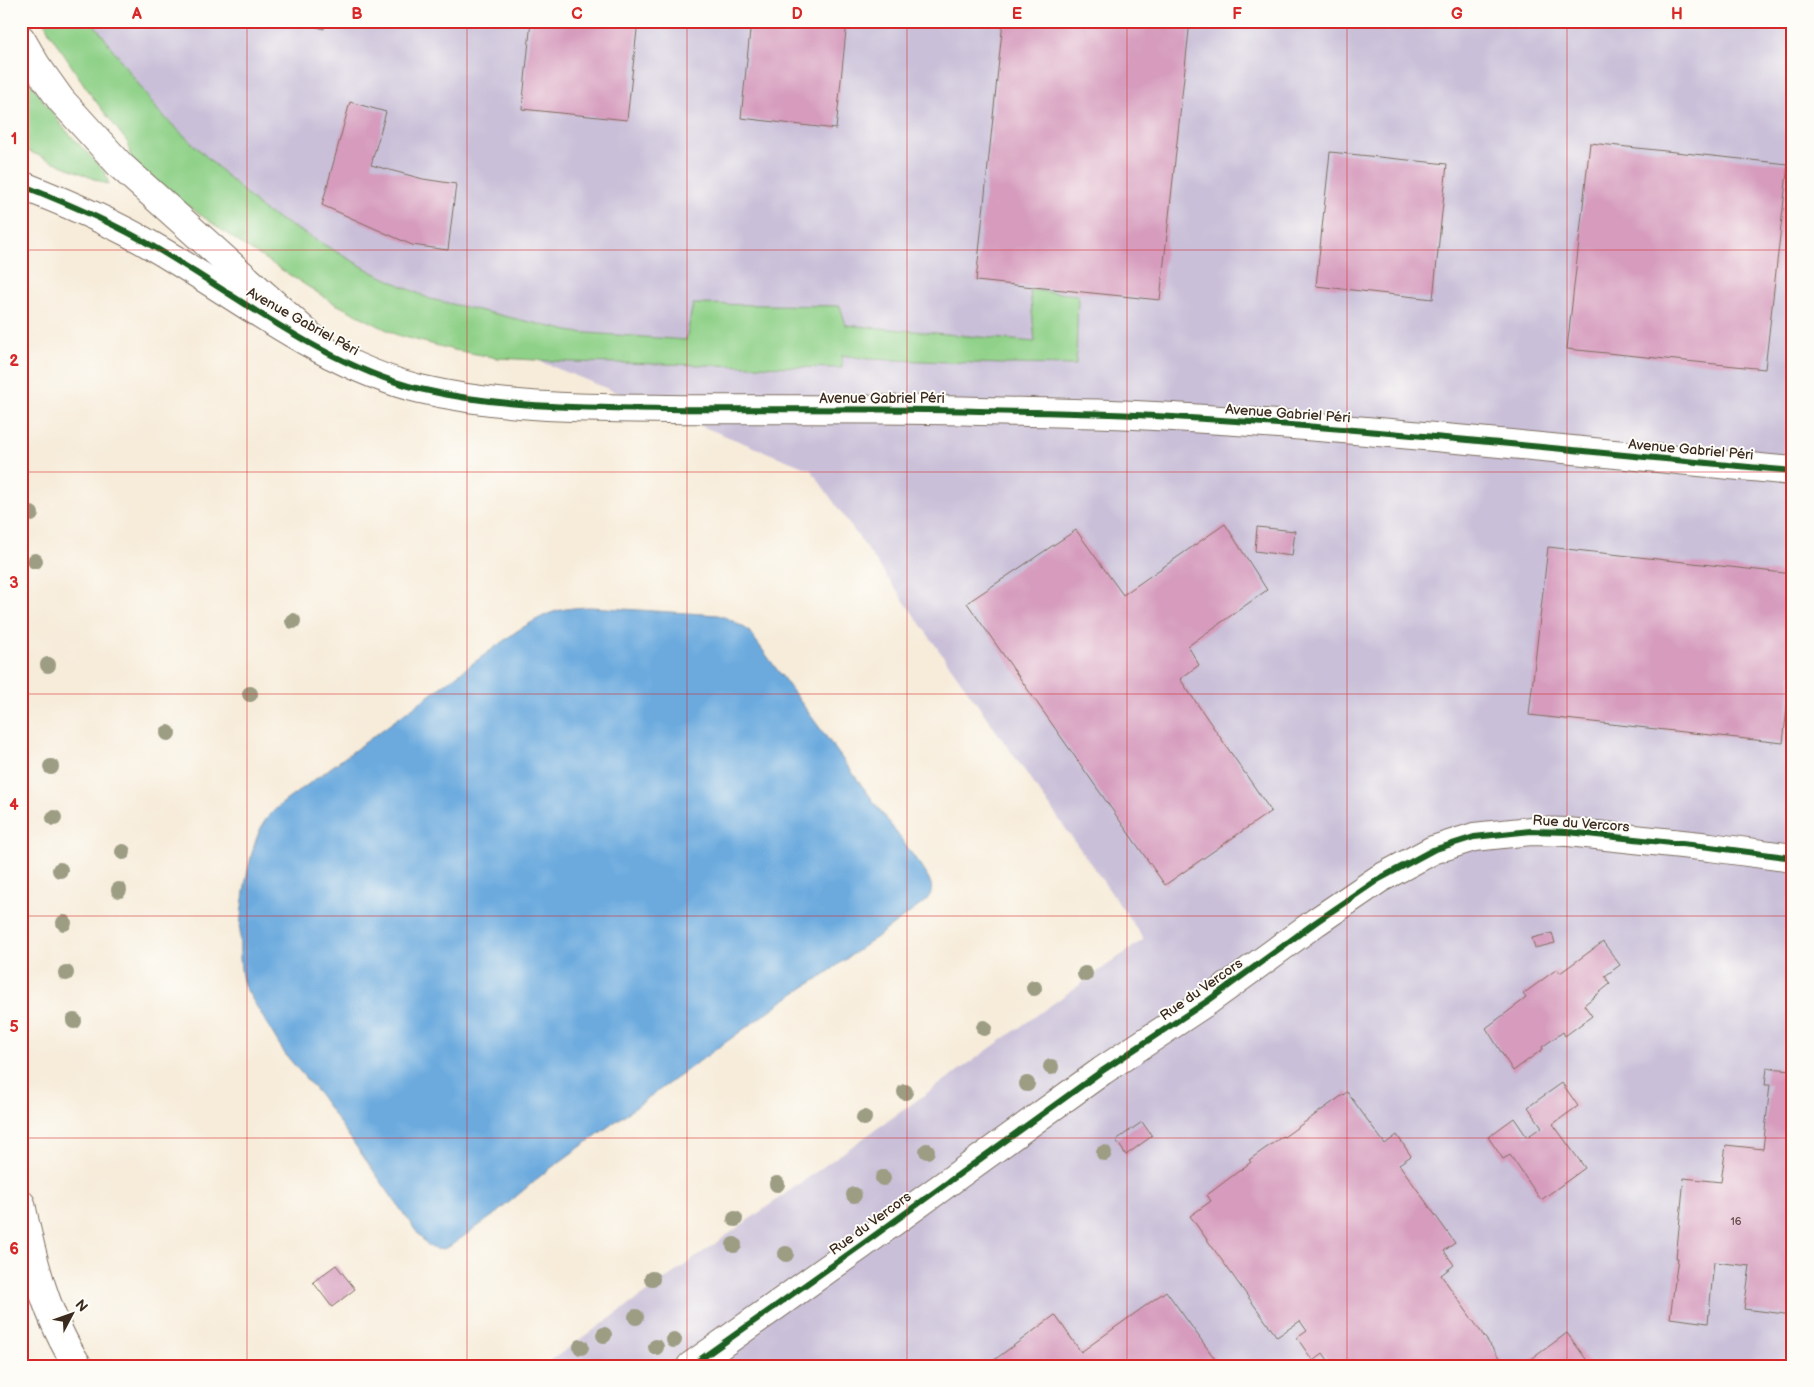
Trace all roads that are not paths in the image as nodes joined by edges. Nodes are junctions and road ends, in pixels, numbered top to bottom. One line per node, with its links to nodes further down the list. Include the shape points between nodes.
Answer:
1 (21, 39): 3 (main road, via 61,100 120,166)
2 (21, 185): 3 (main road, Avenue Gabriel Péri, via 113,224)
3 (330, 354): 4 (main road, Avenue Gabriel Péri, via 415,387 476,400 599,408 932,410 1135,416 1359,431)
4 (1793, 471)
5 (1793, 858): 8 (main road, Rue du Vercors, via 1568,832 1531,831 1474,838 1433,850 1379,879 1316,922)
6 (21, 1204): 7 (main road, via 47,1302)
7 (78, 1366)
8 (691, 1366)

